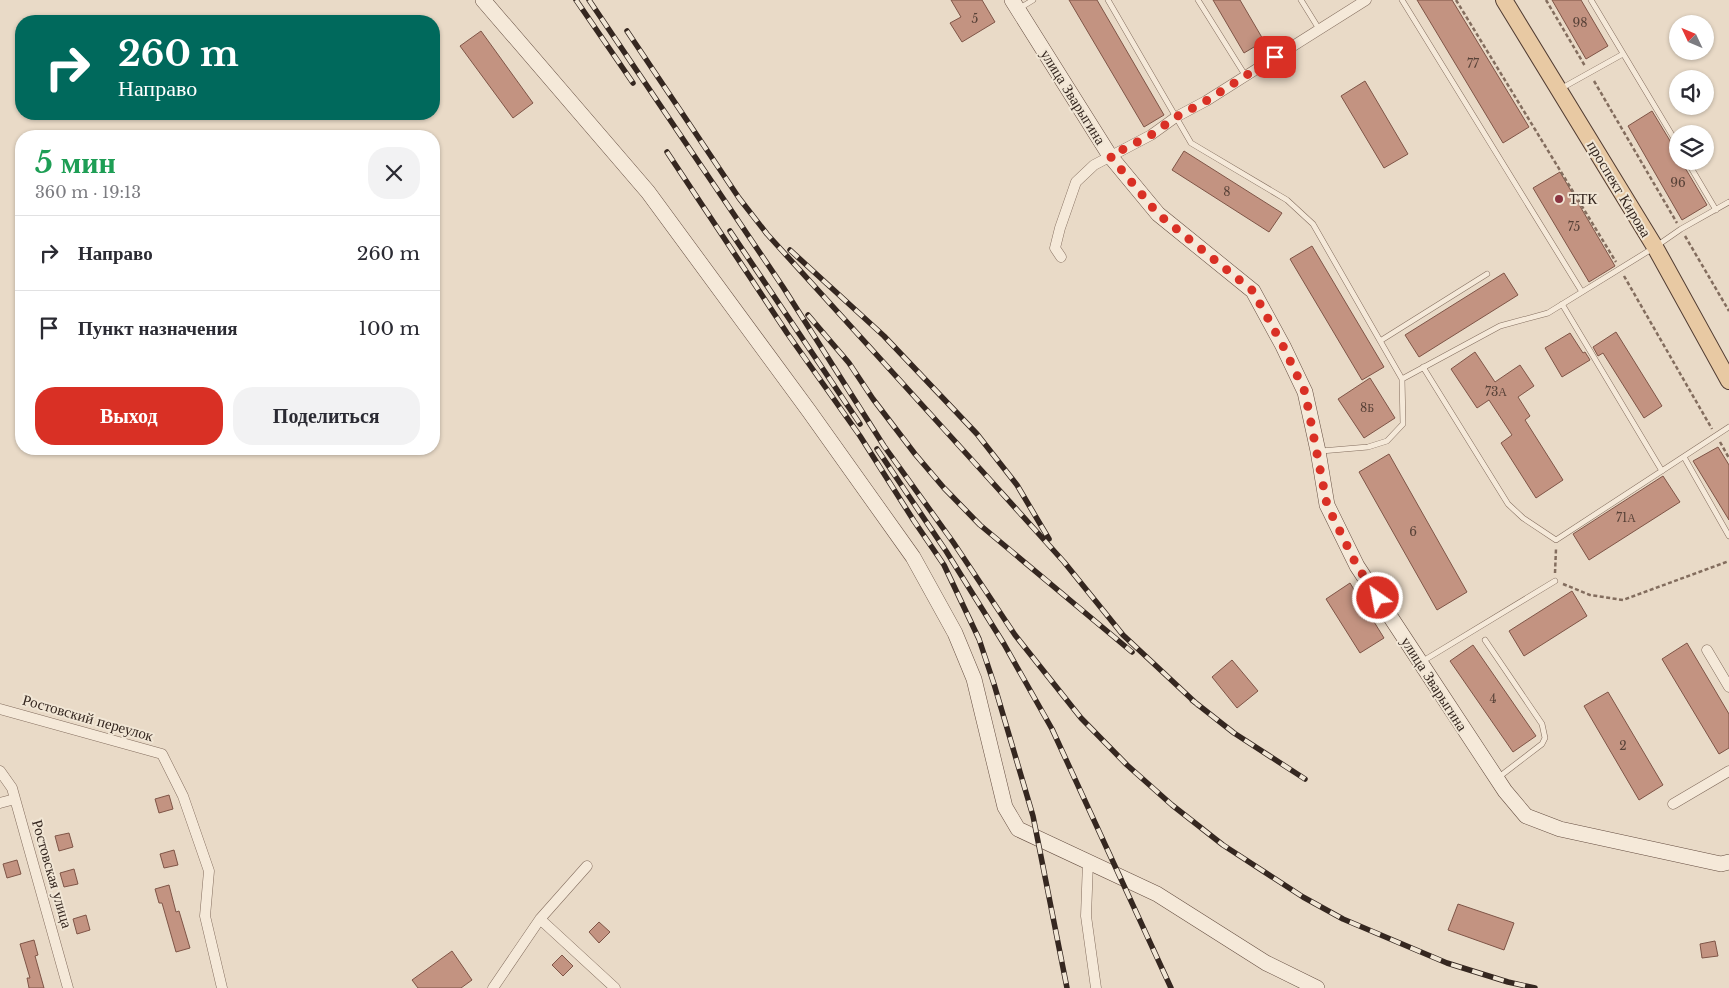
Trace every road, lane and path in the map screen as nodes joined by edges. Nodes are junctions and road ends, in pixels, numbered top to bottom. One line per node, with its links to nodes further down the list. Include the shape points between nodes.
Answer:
1 (483, 0): 57 (street, via 648,192 913,558 954,633 974,680 1005,806 1018,829)
2 (1033, 0): 12 (lane)
3 (1108, 0): 18 (lane)
4 (1198, 0): 16 (lane)
5 (1301, 0): 13 (lane)
6 (1366, 0): 13 (street)
7 (1402, 0): 29 (lane)
8 (1456, 0): 27 (path)
9 (1504, 0): 17 (main road, проспект Кирова)
10 (1546, 0): 15 (path)
11 (1591, 0): 14 (lane)
12 (1014, 4): 20 (street, улица Зварыгина)
13 (1320, 29): 16 (street)
14 (1623, 54): 15 (lane); 19 (lane)
15 (1589, 73): 17 (lane); 24 (path)
16 (1246, 75): 18 (street)
17 (1559, 89): 25 (main road, проспект Кирова)
18 (1176, 117): 20 (street, via 1151,135); 32 (lane, via 1191,143 1287,200 1313,224)
19 (1669, 130)
20 (1110, 156): 26 (street, via 1094,165 1076,182 1055,248); 38 (street, улица Зварыгина, via 1158,214 1253,291 1305,392)
21 (1692, 170): 23 (lane)
22 (1729, 202): 23 (lane)
23 (1716, 210): 24 (lane)
24 (1680, 229): 25 (lane); 31 (path)
25 (1655, 247): 27 (lane); 35 (main road, проспект Кирова)
26 (1061, 257)
27 (1619, 268): 29 (lane); 37 (path)
28 (1487, 274): 32 (lane)
29 (1582, 292): 30 (lane)
30 (1562, 304): 33 (lane, via 1548,313 1500,326); 41 (lane)
31 (1729, 311)
32 (1380, 341): 34 (lane)
33 (1423, 367): 34 (lane); 43 (lane, via 1508,504)
34 (1402, 379): 38 (lane, via 1403,424 1387,440 1368,447)
35 (1729, 381)
36 (1729, 427): 37 (lane)
37 (1716, 436): 39 (lane); 40 (path)
38 (1318, 451): 48 (street, улица Зварыгина, via 1327,505 1357,566)
39 (1684, 457): 41 (lane); 42 (lane)
40 (1729, 458)
41 (1662, 471): 43 (lane)
42 (1729, 536)
43 (1556, 540): 45 (path)
44 (1729, 561): 45 (path, via 1623,600 1590,596)
45 (1555, 581): 48 (lane)
46 (1485, 640): 53 (lane, via 1542,724 1545,738 1542,744)
47 (1707, 650): 49 (street)
48 (1421, 663): 53 (street, улица Зварыгина)
49 (1729, 687)
50 (0, 709): 62 (street, Ростовский переулок, via 162,754 183,796 209,871 205,916)
51 (0, 771): 54 (street, Ростовская улица, via 12,788)
52 (1729, 771): 56 (street)
53 (1496, 779): 58 (street, улица Зварыгина, via 1526,816 1560,829 1721,864)
54 (15, 799): 55 (street); 61 (street, Ростовская улица)
55 (0, 803)
56 (1673, 804)
57 (1088, 862): 65 (street, via 1086,916); 66 (street, via 1157,894 1266,963)
58 (1729, 862)
59 (587, 866): 60 (street)
60 (540, 919): 63 (street); 64 (street)
61 (68, 988)
62 (222, 988)
63 (493, 988)
64 (615, 988)
65 (1096, 988)
66 (1317, 988)

